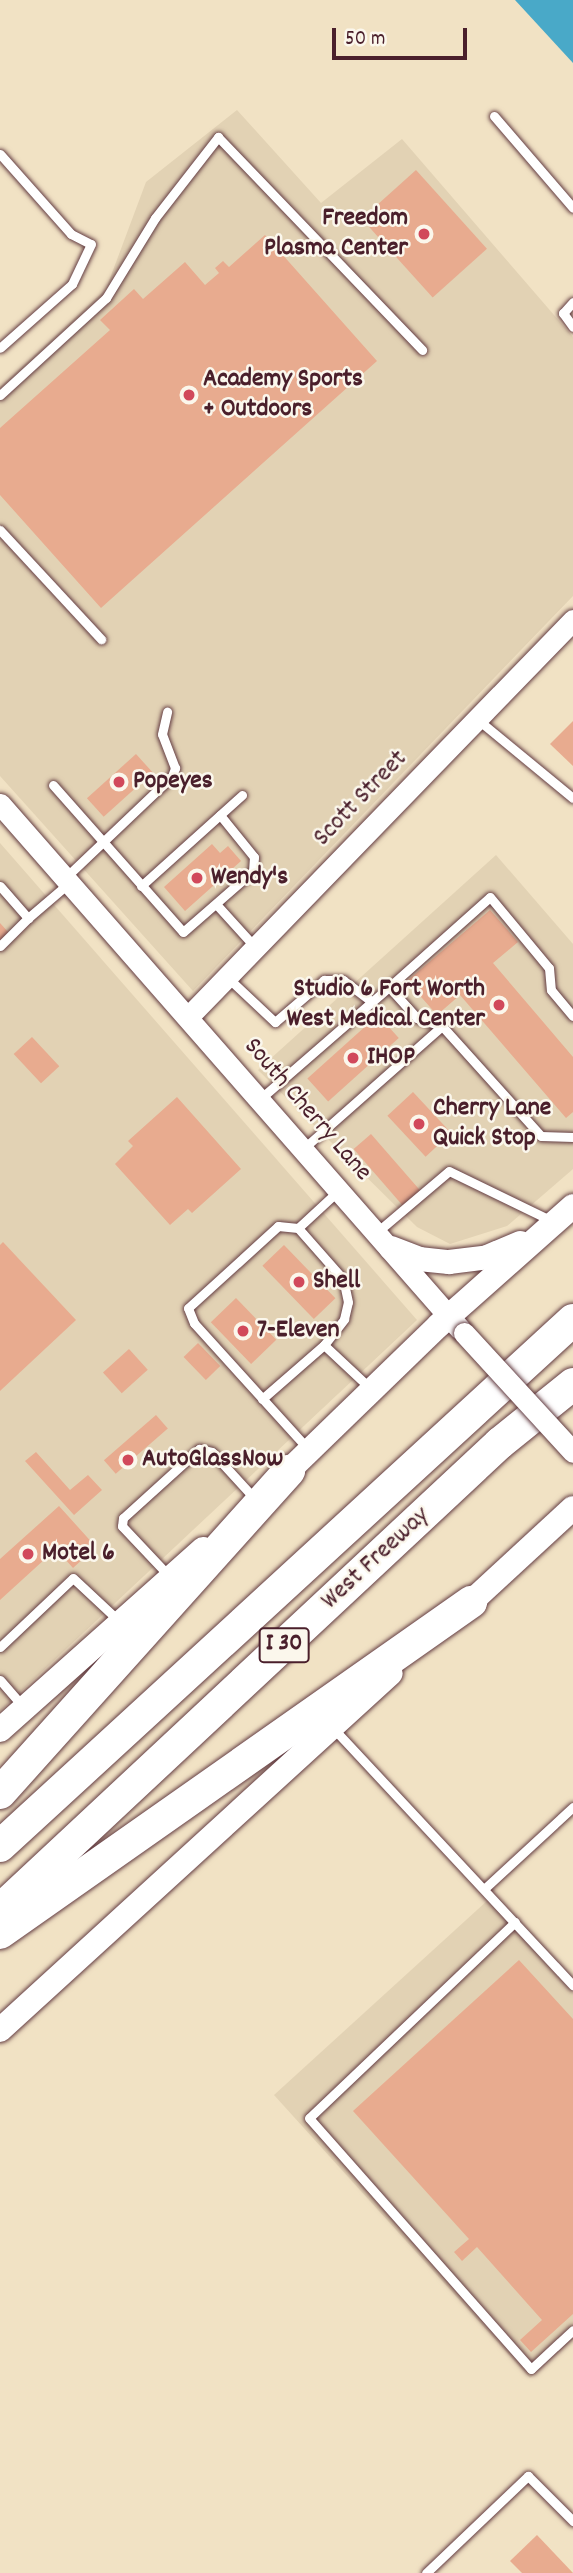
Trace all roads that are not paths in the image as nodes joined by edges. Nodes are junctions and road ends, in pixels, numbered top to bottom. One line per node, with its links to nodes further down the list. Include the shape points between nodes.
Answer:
1 (495, 117): 3 (lane)
2 (0, 155): 6 (lane, via 71,234 91,244 72,284)
3 (573, 208)
4 (573, 302): 5 (lane, via 564,313)
5 (573, 327)
6 (0, 348)
7 (422, 350): 8 (lane, via 218,137 155,218 106,298)
8 (0, 394)
9 (0, 530): 11 (lane)
10 (573, 620): 13 (street, Scott Street)
11 (101, 639)
12 (167, 712): 19 (lane, via 162,734 175,768 172,776)
13 (477, 719): 16 (lane); 26 (street, Scott Street)
14 (52, 785): 19 (lane)
15 (242, 795): 18 (lane)
16 (573, 797)
17 (0, 805): 20 (street, South Cherry Lane)
18 (220, 815): 22 (lane); 23 (lane, via 255,863 246,879)
19 (102, 841): 20 (lane); 22 (lane)
20 (67, 880): 24 (lane); 31 (street, South Cherry Lane)
21 (0, 886): 24 (lane)
22 (141, 886): 23 (lane, via 183,932)
23 (216, 904): 26 (lane)
24 (28, 918): 25 (lane)
25 (0, 946)
26 (256, 948): 27 (street, Scott Street)
27 (227, 977): 29 (lane, via 275,1022 324,980 343,979); 31 (street, Scott Street)
28 (389, 987): 29 (lane); 30 (lane, via 490,897 549,968 551,990); 32 (lane, via 417,1018)
29 (372, 1002): 33 (lane)
30 (573, 1016)
31 (188, 1017): 33 (street, South Cherry Lane)
32 (442, 1026): 34 (lane, via 541,1136); 35 (lane)
33 (260, 1099): 35 (street, South Cherry Lane)
34 (573, 1137)
35 (304, 1148): 36 (street, South Cherry Lane)
36 (340, 1189): 38 (lane); 39 (street, South Cherry Lane)
37 (556, 1221): 39 (main road, via 487,1256 449,1262 419,1259); 39 (lane, via 449,1171); 41 (main road)
38 (298, 1228): 42 (lane, via 347,1289 344,1319); 45 (lane, via 278,1226 188,1308 189,1316)
39 (384, 1240): 41 (street, South Cherry Lane)
40 (573, 1321): 62 (highway, West Freeway / I 30)
41 (456, 1324): 44 (main road); 46 (street, South Cherry Lane, bridge)
42 (324, 1345): 44 (lane); 45 (lane)
43 (573, 1384): 64 (highway, West Freeway / I 30, via 500,1443)
44 (372, 1390): 47 (main road)
45 (262, 1399): 47 (lane)
46 (573, 1452)
47 (300, 1461): 48 (highway)
48 (258, 1502): 52 (highway); 52 (lane, via 212,1452 199,1449 123,1518 122,1526)
49 (573, 1507): 51 (main road)
50 (573, 1532): 51 (main road)
51 (525, 1552): 53 (main road)
52 (176, 1583): 54 (main road); 60 (highway)
53 (471, 1602): 58 (main road); 66 (highway)
54 (120, 1622): 55 (lane, via 73,1578); 57 (main road)
55 (0, 1647)
56 (0, 1680): 57 (lane)
57 (25, 1708): 59 (main road)
58 (331, 1726): 63 (lane); 68 (main road)
59 (0, 1730)
60 (0, 1793)
61 (573, 1807): 63 (lane)
62 (0, 1846)
63 (484, 1889): 65 (lane)
64 (0, 1910)
65 (515, 1923): 67 (lane); 69 (lane, via 309,2118 531,2370)
66 (0, 1933)
67 (573, 1985)
68 (0, 2030)
69 (573, 2330)
70 (573, 2521): 71 (lane, via 528,2476)
71 (426, 2573)

